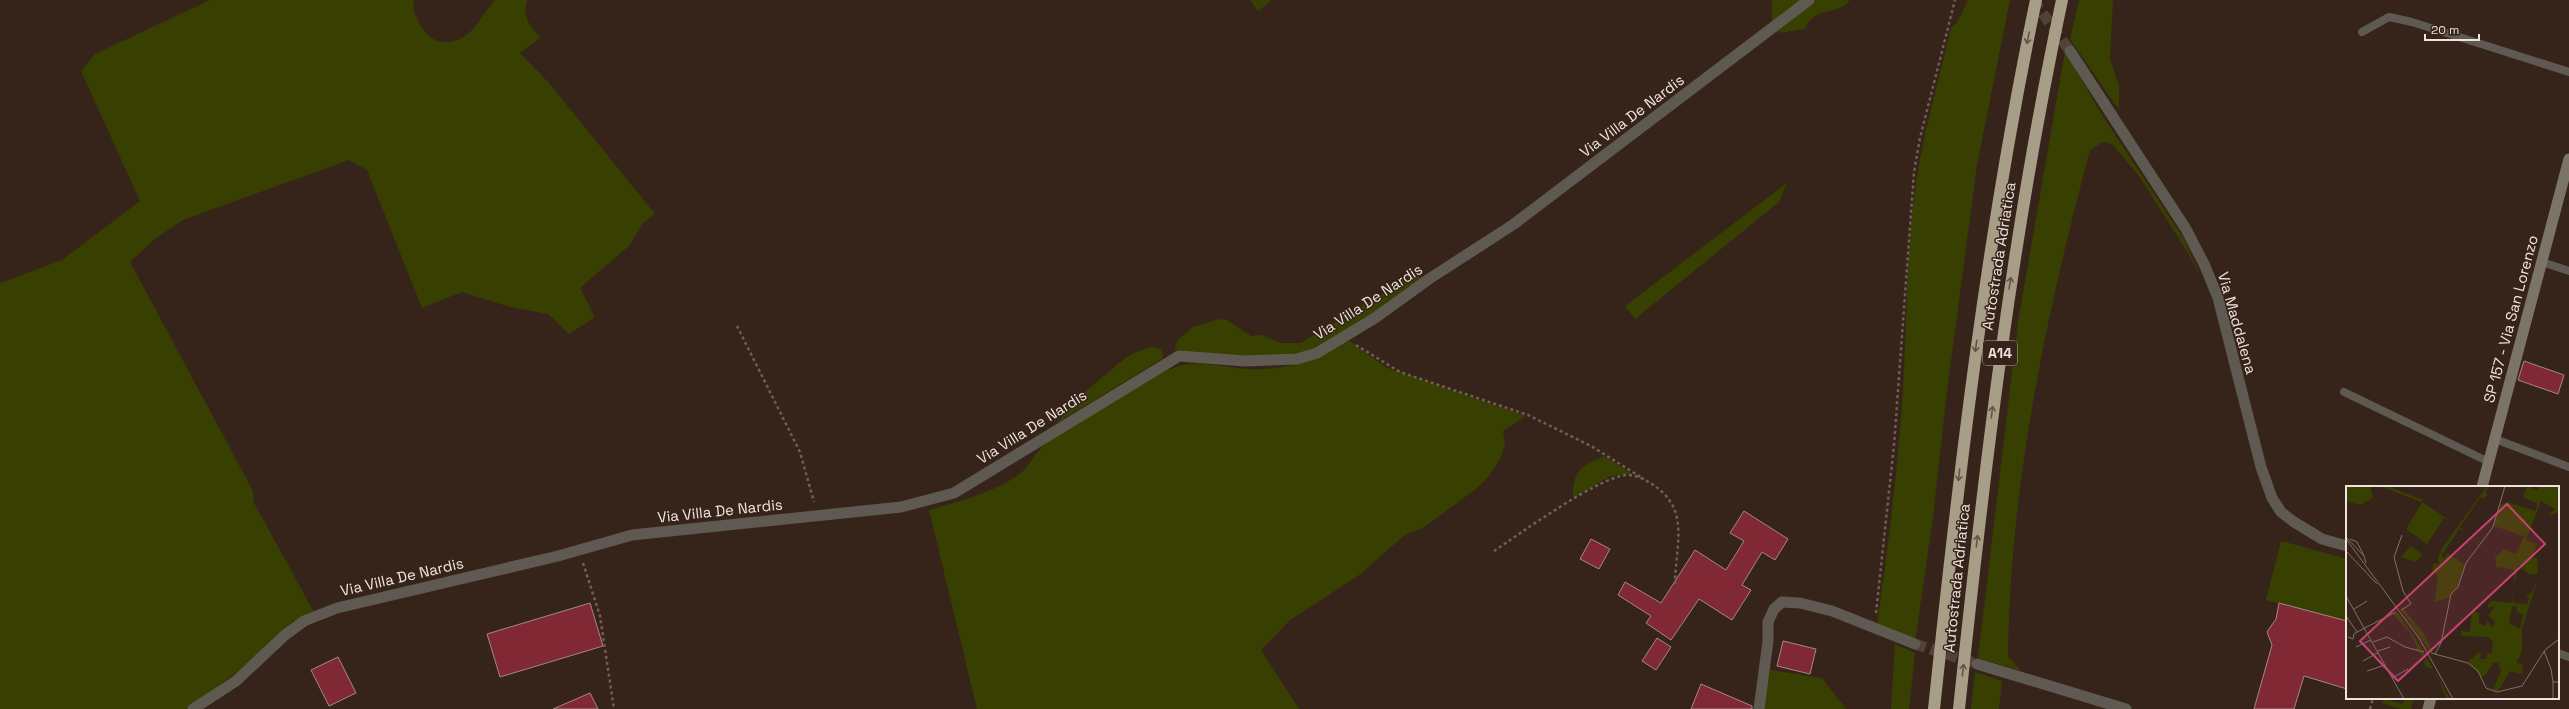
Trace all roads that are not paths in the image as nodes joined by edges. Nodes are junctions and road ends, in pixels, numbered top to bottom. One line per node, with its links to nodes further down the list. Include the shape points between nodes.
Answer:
1 (1809, 0): 21 (street, Via Villa De Nardis, via 1514,224 1317,353 1297,359 1245,362 1179,356 954,493 901,507 632,535 337,608 304,621 285,635 236,681)
2 (2036, 0): 23 (highway, Autostrada Adriatica / A14, one-way to 23, via 2007,152 1967,407)
3 (2062, 0): 24 (highway, Autostrada Adriatica / A14, one-way to 3, via 1992,410 2009,289 2029,164)
4 (2362, 32): 6 (lane, via 2389,17)
5 (2070, 51): 15 (street, Via Maddalena, via 2186,229 2205,266 2218,298 2261,467 2272,498 2281,512 2294,522 2322,539)
6 (2569, 72)
7 (2569, 159): 8 (main road, SP 157 - Via San Lorenzo)
8 (2542, 262): 9 (lane); 11 (main road, SP 157 - Via San Lorenzo)
9 (2569, 271)
10 (2344, 392): 12 (lane)
11 (2495, 439): 12 (main road, SP 157 - Via San Lorenzo); 13 (lane)
12 (2489, 462): 14 (main road, SP 157 - Via San Lorenzo)
13 (2569, 467)
14 (2482, 486)
15 (2346, 546)
16 (1915, 644): 22 (street, via 1832,611 1800,603 1782,602 1774,609 1768,622)
17 (2559, 653): 18 (lane)
18 (2569, 656)
19 (1977, 664): 25 (street)
20 (2431, 699): 26 (main road)
21 (193, 709)
22 (1759, 709)
23 (1934, 709)
24 (1959, 709)
25 (2126, 709)
26 (2428, 709)

